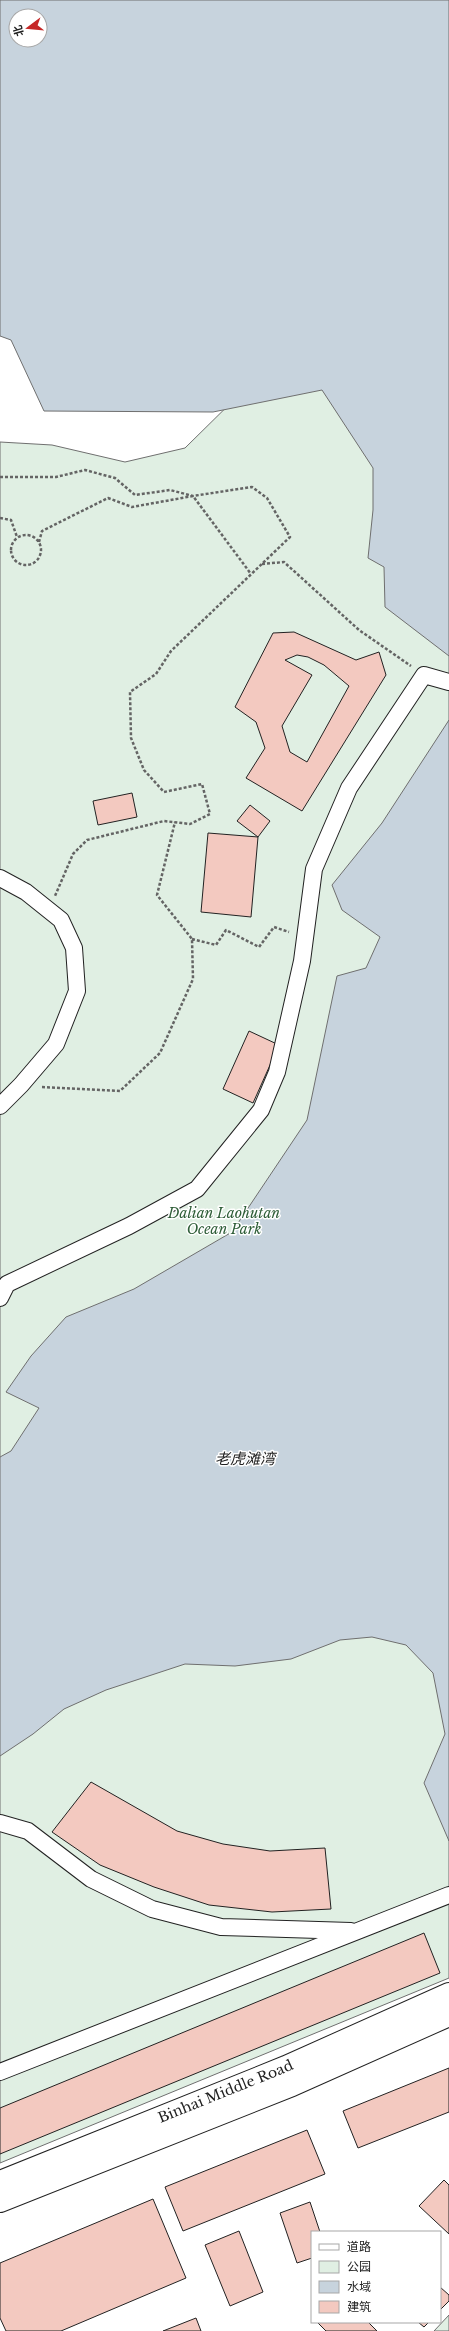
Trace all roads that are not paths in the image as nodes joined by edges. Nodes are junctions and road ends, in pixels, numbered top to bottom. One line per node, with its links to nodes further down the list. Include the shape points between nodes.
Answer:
1 (449, 682): 4 (street, via 424,676 349,788 314,869 302,961 277,1072 261,1110 197,1189 129,1226 7,1284)
2 (0, 878): 3 (street, via 26,892 61,920 74,948 77,991 56,1044)
3 (0, 1106)
4 (0, 1298)
5 (0, 1823): 7 (street, via 28,1831 91,1879 152,1908 221,1928)
6 (449, 1895): 7 (street)
7 (359, 1931): 10 (street)
8 (449, 1994): 11 (highway, Binhai Middle Road, via 286,2067)
9 (449, 2016): 12 (highway, Binhai Middle Road, via 292,2085)
10 (0, 2072)
11 (0, 2182)
12 (0, 2201)

